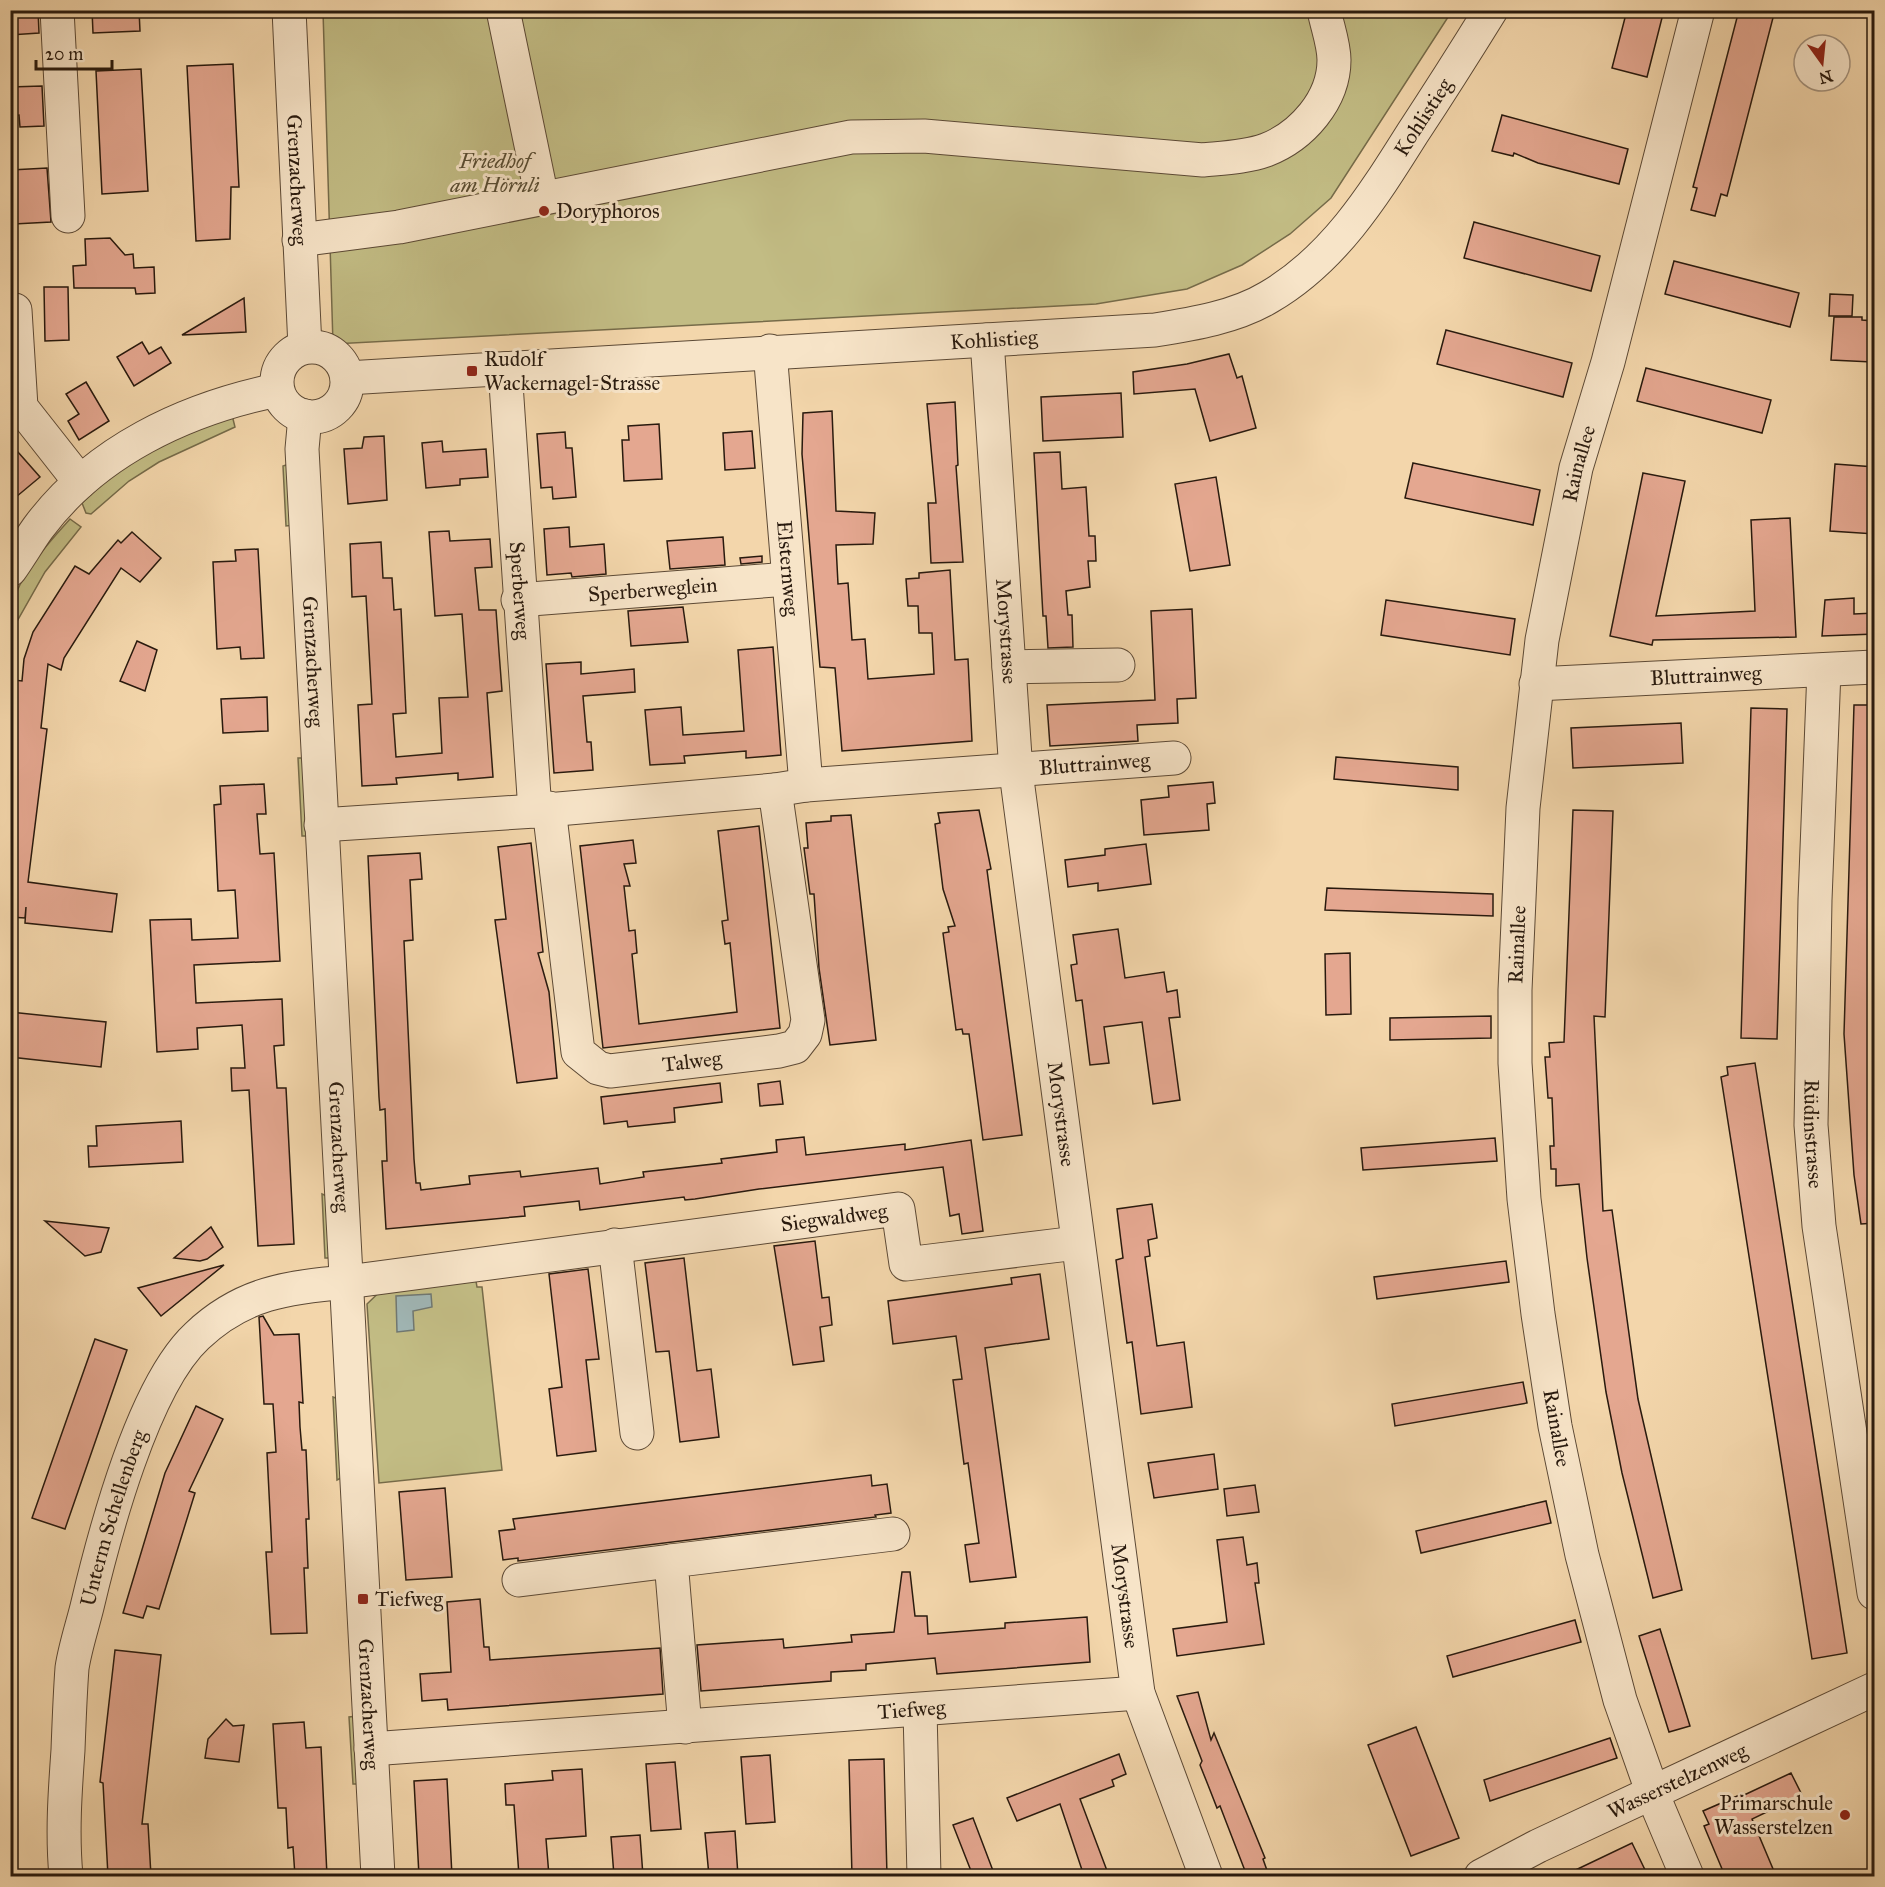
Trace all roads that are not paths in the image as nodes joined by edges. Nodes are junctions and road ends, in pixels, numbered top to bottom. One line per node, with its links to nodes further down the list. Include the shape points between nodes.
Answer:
1 (57, 10): 8 (street)
2 (289, 10): 9 (street, Grenzacherweg)
3 (503, 10): 7 (street)
4 (1324, 10): 7 (street, via 1334,58 1332,84 1317,110 1295,134 1266,150 1203,160 924,136 850,137)
5 (1491, 10): 11 (street, Kohlistieg, via 1365,208 1301,277 1267,299 1201,322 1155,330)
6 (1698, 10): 26 (street, Rainallee, via 1608,362 1576,468)
7 (542, 198): 9 (street, via 399,227)
8 (68, 216)
9 (299, 240): 12 (street, Grenzacherweg)
10 (15, 310): 18 (street, via 21,407)
11 (987, 340): 13 (street, Kohlistieg); 24 (street, Morystrasse)
12 (304, 347): 15 (street, via 316,347 337,357); 16 (street, via 285,358 279,368)
13 (770, 351): 14 (street, Kohlistieg); 20 (street, Elsternweg)
14 (505, 369): 15 (street, Kohlistieg); 21 (street, Sperberweg)
15 (347, 378): 17 (street, via 342,399 335,408 316,417)
16 (277, 390): 17 (street, via 287,407); 18 (street, via 211,406 182,418 110,457)
17 (305, 416): 31 (street, Grenzacherweg, via 302,449)
18 (80, 482): 19 (street, via 39,527)
19 (10, 570)
20 (788, 579): 21 (street, Sperberweglein); 29 (street, Elsternweg)
21 (518, 600): 30 (street, Sperberweg)
22 (1118, 665): 24 (street)
23 (1875, 667): 25 (street, Bluttrainweg)
24 (1009, 668): 28 (street, Morystrasse)
25 (1824, 670): 26 (street, Bluttrainweg); 39 (street, Rüdinstrasse, via 1811,1125 1819,1226)
26 (1536, 684): 45 (street, Rainallee, via 1523,808 1515,990 1515,1074 1524,1199 1555,1426 1582,1555 1620,1700)
27 (1174, 758): 28 (street, Bluttrainweg)
28 (1016, 772): 29 (street); 32 (street, Morystrasse)
29 (791, 788): 30 (street); 30 (street, Talweg, via 808,1020 805,1034 795,1047 779,1051 610,1071 598,1068 578,1052)
30 (542, 810): 31 (street)
31 (321, 825): 34 (street, Grenzacherweg)
32 (1077, 1243): 33 (street, Siegwaldweg, via 906,1264 898,1209); 41 (street, Morystrasse)
33 (615, 1245): 34 (street, Siegwaldweg); 35 (street)
34 (346, 1282): 44 (street, Grenzacherweg); 46 (street, Unterm Schellenberg, via 297,1286 238,1306 197,1336 177,1361 153,1404 122,1484 73,1666 62,1840)
35 (637, 1433)
36 (893, 1534): 37 (street)
37 (671, 1561): 38 (street); 43 (street)
38 (519, 1580)
39 (1875, 1593)
40 (1875, 1689): 45 (street, Wasserstelzenweg)
41 (1138, 1693): 42 (street, Tiefweg); 49 (street, Morystrasse)
42 (920, 1710): 43 (street, Tiefweg); 48 (street)
43 (685, 1727): 44 (street, Tiefweg)
44 (371, 1749): 47 (street, Grenzacherweg)
45 (1653, 1794): 50 (street, Wasserstelzenweg); 51 (street, Rainallee)
46 (66, 1876)
47 (378, 1876)
48 (924, 1876)
49 (1206, 1876)
50 (1481, 1876)
51 (1687, 1876)

